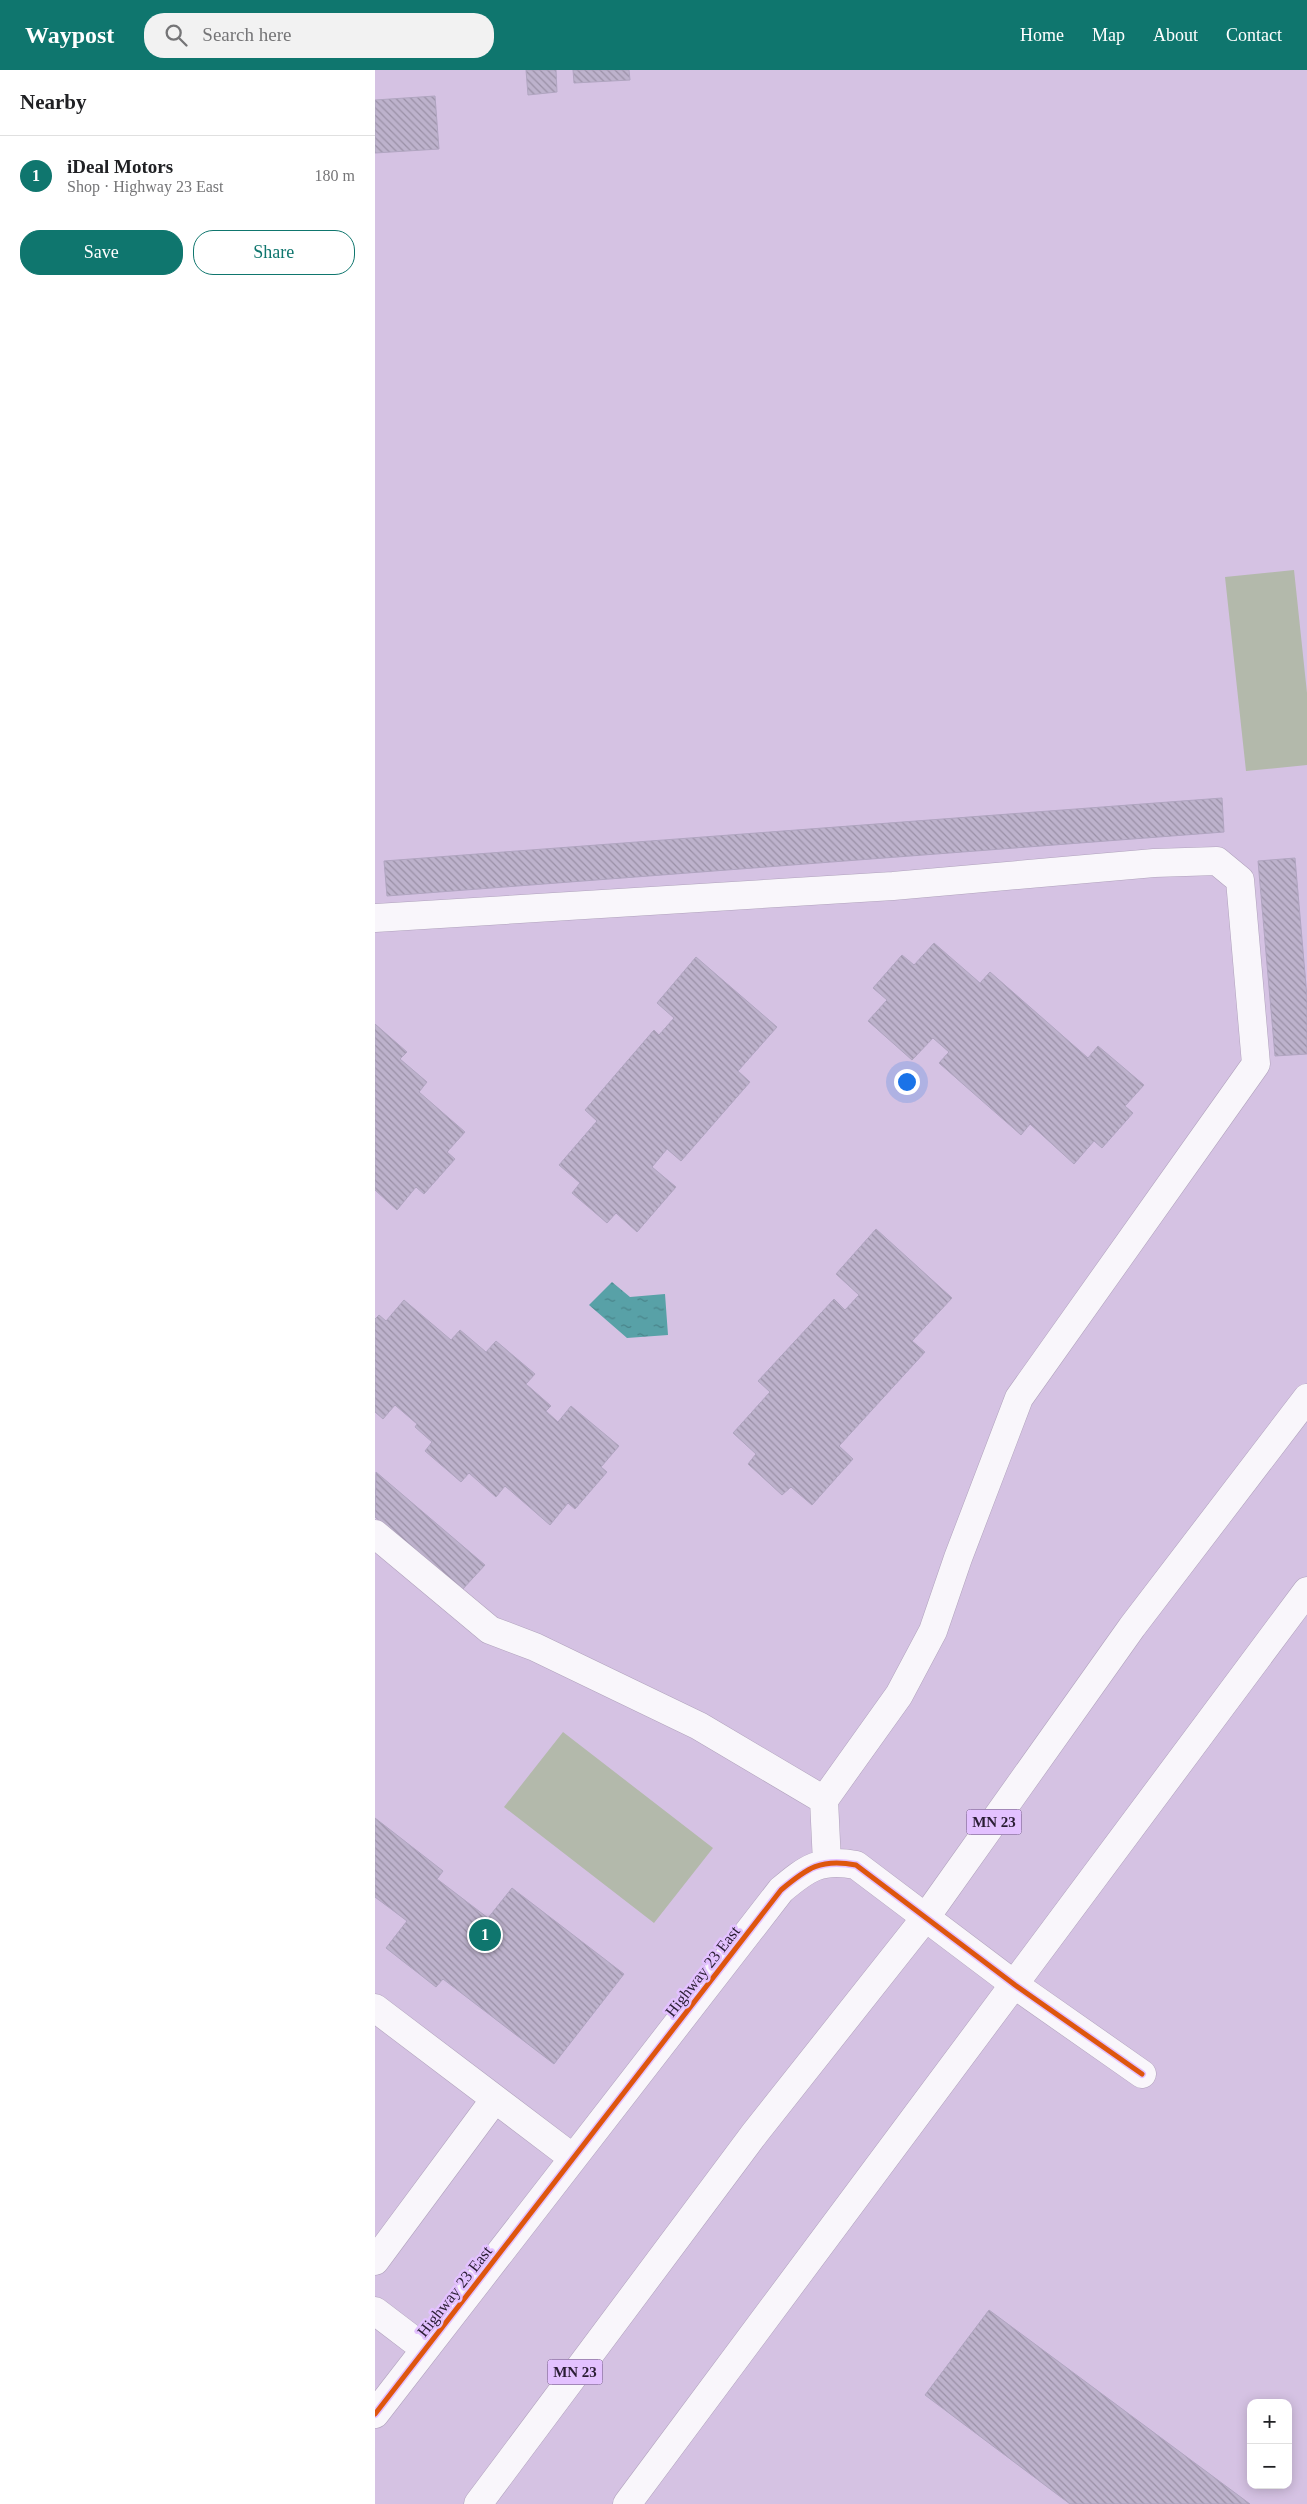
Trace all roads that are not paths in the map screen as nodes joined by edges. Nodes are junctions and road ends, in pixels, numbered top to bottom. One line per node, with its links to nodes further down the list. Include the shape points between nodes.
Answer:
1 (375, 918): 5 (main road, via 893,886 1154,863 1217,861 1240,880 1256,1064 1019,1398 933,1631 899,1695)
2 (1307, 1398): 7 (main road, MN 23, via 1131,1627)
3 (375, 1534): 5 (main road, via 490,1630 535,1647 699,1726)
4 (1307, 1591): 8 (main road)
5 (824, 1800): 6 (main road)
6 (827, 1863): 7 (main road, Highway 23 East, via 856,1865); 12 (main road, Highway 23 East, via 816,1865 781,1890)
7 (926, 1917): 8 (main road, Highway 23 East); 17 (main road, MN 23, via 755,2133)
8 (1015, 1985): 10 (main road, Highway 23 East); 18 (main road)
9 (375, 2008): 11 (main road)
10 (1142, 2074)
11 (495, 2099): 12 (main road); 13 (main road)
12 (573, 2158): 15 (main road, Highway 23 East)
13 (375, 2261)
14 (375, 2311): 15 (main road)
15 (425, 2349): 16 (main road, Highway 23 East)
16 (375, 2414)
17 (478, 2504)
18 (627, 2504)

